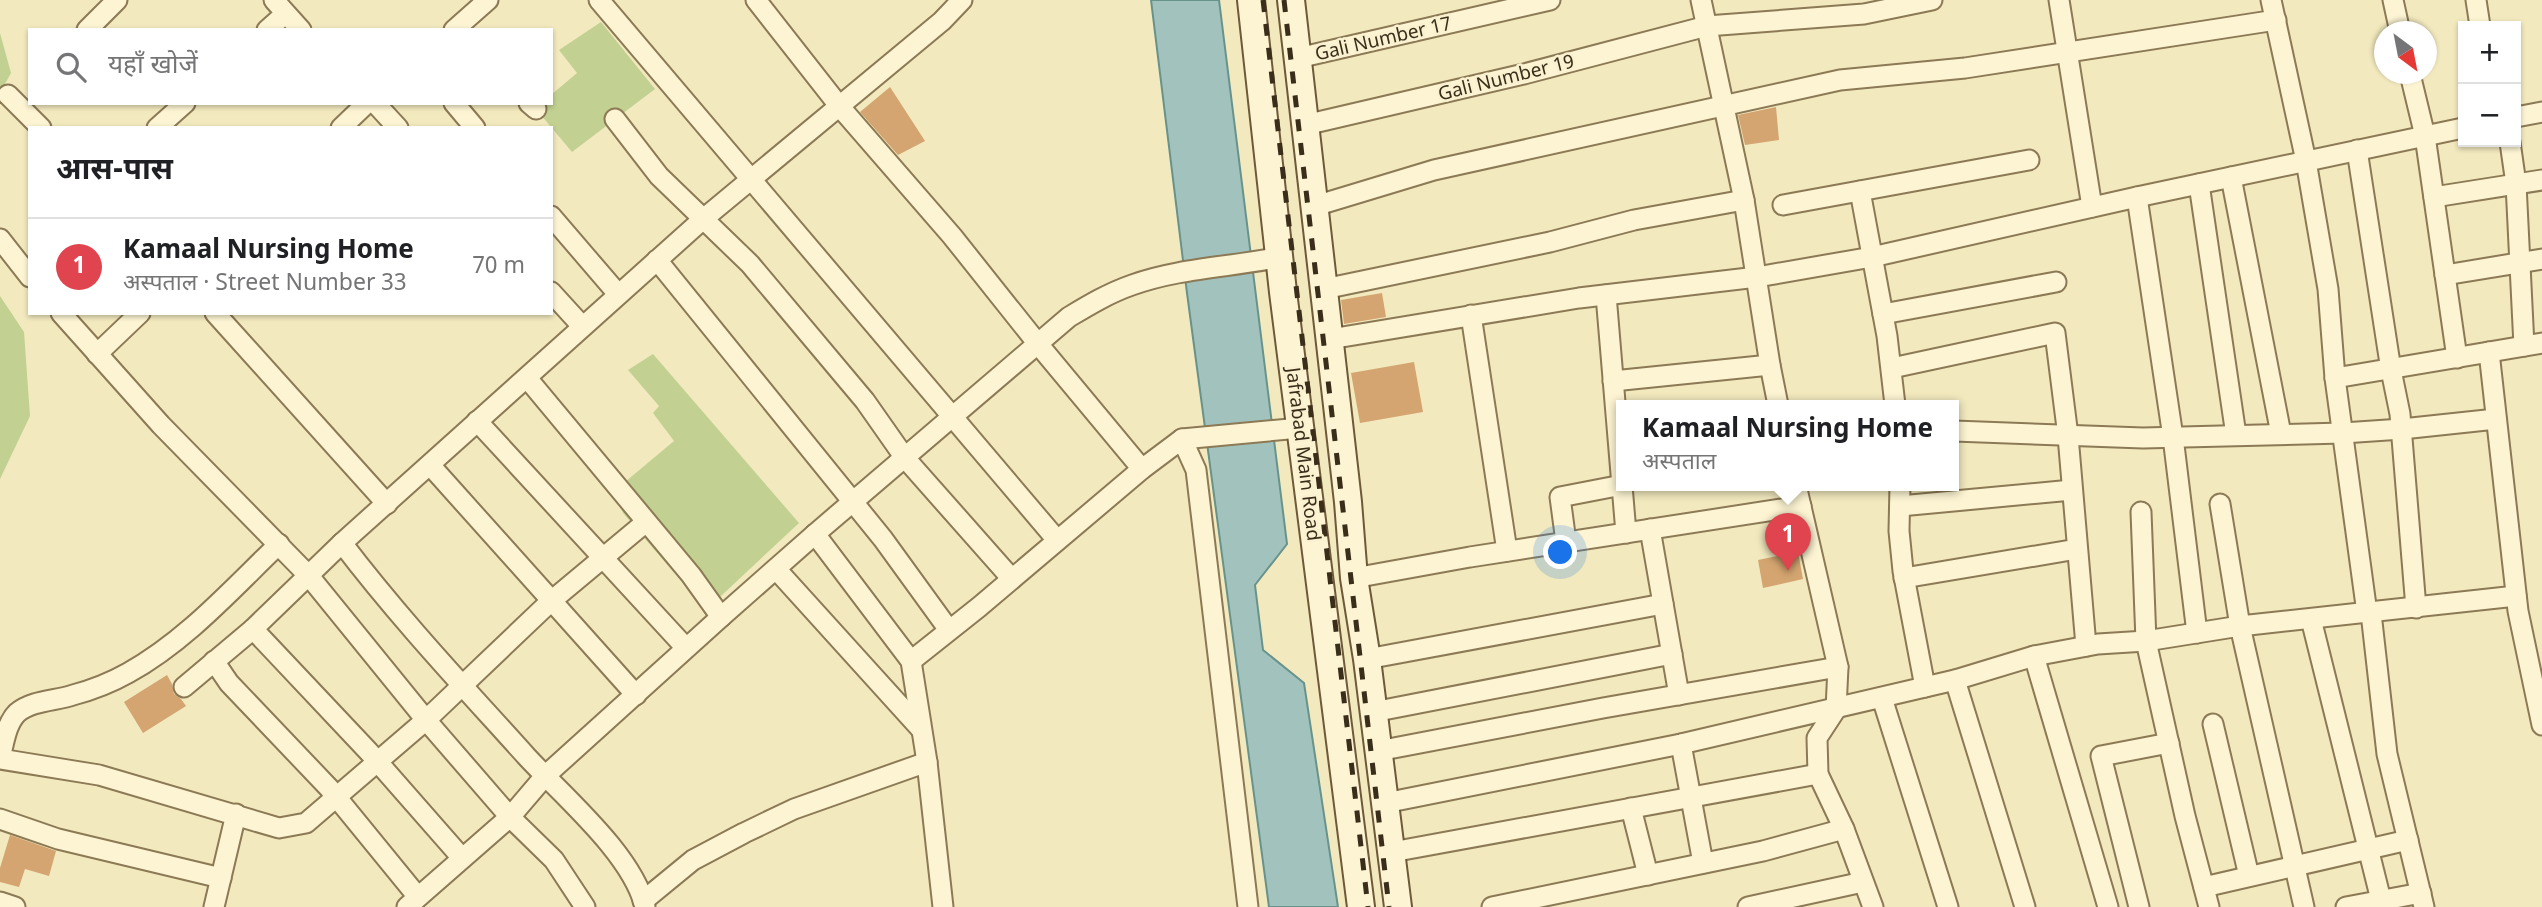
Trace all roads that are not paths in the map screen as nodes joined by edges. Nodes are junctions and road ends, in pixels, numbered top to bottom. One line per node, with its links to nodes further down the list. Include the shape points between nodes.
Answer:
1 (117, 0): 21 (street)
2 (488, 0): 24 (street)
3 (598, 0): 52 (street)
4 (756, 0): 33 (street)
5 (962, 0): 33 (street)
6 (1251, 0): 66 (main road, Jafrabad Main Road)
7 (1291, 0): 26 (main road, Jafrabad Main Road)
8 (1550, 0): 26 (street, Gali Number 17)
9 (1701, 0): 20 (street)
10 (1932, 0): 16 (street, Gali Number 19)
11 (2059, 0): 25 (street)
12 (2271, 0): 17 (street)
13 (2393, 0): 18 (street)
14 (2476, 0): 19 (street)
15 (280, 7): 22 (street); 23 (street)
16 (1863, 7): 20 (street, Gali Number 19)
17 (2276, 20): 25 (street); 49 (street)
18 (2398, 21)
19 (2479, 21)
20 (1707, 26): 34 (street); 38 (street, Gali Number 19)
21 (90, 28)
22 (268, 28)
23 (300, 28)
24 (458, 28)
25 (2067, 51): 34 (street, via 1965,68 1840,80); 61 (street)
26 (1298, 58): 38 (main road, Jafrabad Main Road)
27 (2412, 84): 45 (street)
28 (8, 95): 39 (street)
29 (183, 105): 40 (street)
30 (366, 105): 41 (street)
31 (377, 105): 42 (street)
32 (456, 105): 43 (street)
33 (840, 107): 52 (street); 85 (street)
34 (1724, 107): 58 (street); 60 (street, via 1434,170)
35 (2542, 112): 36 (street)
36 (2521, 116)
37 (615, 120): 63 (street, via 659,176)
38 (1305, 125): 60 (main road, Jafrabad Main Road)
39 (39, 126)
40 (159, 126)
41 (343, 126)
42 (396, 126)
43 (473, 126)
44 (2458, 129): 45 (street)
45 (2425, 136): 47 (street); 57 (street)
46 (2511, 147): 54 (street)
47 (2357, 150): 49 (street); 92 (street)
48 (2029, 160): 55 (street)
49 (2306, 161): 50 (street); 94 (street, via 2328,289)
50 (2231, 177): 53 (street); 106 (street)
51 (2542, 180): 54 (street)
52 (751, 181): 63 (street); 98 (street)
53 (2199, 184): 56 (street); 107 (street)
54 (2516, 184): 57 (street); 69 (street)
55 (1860, 191): 59 (street); 65 (street)
56 (2137, 197): 61 (street); 109 (street)
57 (2434, 197): 71 (street)
58 (1744, 200): 72 (street); 74 (street)
59 (1783, 205)
60 (1315, 206): 74 (main road, Jafrabad Main Road)
61 (2092, 207): 65 (street)
62 (553, 218): 76 (street)
63 (702, 220): 68 (street); 111 (street, via 750,264 804,327)
64 (0, 239): 70 (street)
65 (1872, 257): 72 (street); 78 (street)
66 (1272, 259): 85 (street, via 1133,285 1069,317); 102 (main road, Jafrabad Main Road)
67 (2542, 259): 69 (street)
68 (657, 260): 76 (street); 119 (street)
69 (2520, 263): 71 (street); 86 (street)
70 (28, 274)
71 (2445, 275): 89 (street)
72 (1757, 277): 77 (street); 90 (street)
73 (2056, 282): 78 (street)
74 (1324, 289): 84 (main road, Jafrabad Main Road)
75 (553, 294): 83 (street)
76 (618, 294): 83 (street)
77 (1606, 295): 82 (street); 95 (street)
78 (1883, 314): 91 (street)
79 (63, 315): 88 (street)
80 (138, 315): 88 (street)
81 (217, 315): 120 (street)
82 (1471, 315): 84 (street); 134 (street)
83 (582, 326): 93 (street)
84 (1330, 339): 138 (main road, Jafrabad Main Road)
85 (1038, 344): 98 (street); 113 (street)
86 (2533, 344): 87 (street)
87 (2489, 352): 89 (street); 99 (street)
88 (97, 354): 132 (street)
89 (2456, 358): 92 (street)
90 (1770, 365): 95 (street); 96 (street)
91 (1892, 368): 97 (street); 108 (street, via 2055,333)
92 (2390, 370): 94 (street); 103 (street)
93 (527, 378): 101 (street); 125 (street)
94 (2335, 378): 105 (street)
95 (1613, 381): 100 (street)
96 (1777, 400)
97 (1895, 400)
98 (954, 417): 111 (street); 129 (street)
99 (2496, 419): 103 (street); 141 (street)
100 (1616, 420)
101 (477, 421): 112 (street); 135 (street)
102 (1300, 428): 110 (street); 212 (main road, Jafrabad Main Road)
103 (2402, 429): 105 (street); 144 (street)
104 (1959, 432): 108 (street)
105 (2343, 433): 106 (street); 145 (street)
106 (2281, 434): 107 (street)
107 (2236, 435): 109 (street)
108 (2068, 436): 109 (street); 115 (street)
109 (2173, 437): 151 (street)
110 (1182, 439): 113 (street); 211 (street, via 1196,470)
111 (905, 458): 119 (street); 140 (street)
112 (430, 465): 120 (street); 142 (street)
113 (1142, 469): 129 (street)
114 (1616, 486): 131 (street, via 1560,497)
115 (2073, 490): 123 (street); 133 (street)
116 (1622, 491): 127 (street)
117 (1797, 491): 122 (street)
118 (1900, 491): 123 (street)
119 (852, 502): 128 (street); 150 (street)
120 (387, 503): 130 (street)
121 (2220, 504): 148 (street)
122 (1801, 506): 126 (street); 161 (street)
123 (1900, 506): 139 (street)
124 (2141, 512): 152 (street)
125 (646, 522): 135 (street); 146 (street)
126 (1650, 529): 127 (street); 143 (street)
127 (1626, 533): 131 (street)
128 (815, 534): 136 (street); 159 (street)
129 (1057, 540): 140 (street)
130 (342, 542): 137 (street); 163 (street, via 383,596)
131 (1566, 542): 134 (street)
132 (279, 544): 137 (street); 178 (street, via 208,612 146,662 104,684 16,714 7,728)
133 (2077, 549): 139 (street); 153 (street)
134 (1507, 551): 138 (street)
135 (603, 557): 142 (street); 154 (street)
136 (776, 569): 146 (street); 174 (street)
137 (309, 576): 149 (street); 171 (street)
138 (1353, 578): 158 (main road, Jafrabad Main Road)
139 (1905, 578): 165 (street)
140 (1012, 579): 150 (street)
141 (2516, 596): 144 (street); 155 (street)
142 (550, 602): 163 (street); 166 (street)
143 (1663, 604): 156 (street); 158 (street)
144 (2416, 608): 145 (street)
145 (2369, 613): 147 (street); 191 (street, via 2387,754)
146 (721, 617): 154 (street)
147 (2311, 619): 148 (street); 192 (street)
148 (2240, 626): 151 (street); 196 (street)
149 (253, 629): 160 (street); 179 (street)
150 (949, 631): 159 (street)
151 (2197, 633): 152 (street)
152 (2146, 640): 153 (street); 175 (street)
153 (2086, 646): 157 (street)
154 (687, 648): 166 (street)
155 (2534, 648): 173 (street)
156 (1672, 654): 167 (street); 170 (street)
157 (2034, 656): 162 (street); 219 (street)
158 (1367, 659): 170 (main road, Jafrabad Main Road)
159 (911, 661): 174 (street)
160 (214, 662): 164 (street); 183 (street)
161 (1838, 667): 167 (street); 169 (street)
162 (1955, 680): 165 (street); 218 (street)
163 (463, 685): 171 (street); 182 (street)
164 (184, 687)
165 (1925, 687): 168 (street)
166 (636, 695): 182 (street)
167 (1679, 695): 177 (street)
168 (1882, 698): 169 (street); 217 (street)
169 (1836, 709): 176 (street); 181 (street, via 1817,738)
170 (1373, 712): 177 (main road, Jafrabad Main Road)
171 (426, 720): 179 (street); 188 (street)
172 (2213, 724): 198 (street)
173 (2542, 725)
174 (920, 728): 180 (street)
175 (2169, 743): 201 (street); 220 (street, via 2101,756)
176 (1681, 744): 184 (street); 185 (street)
177 (1378, 751): 185 (main road, Jafrabad Main Road)
178 (0, 759): 187 (street, via 99,775)
179 (376, 761): 183 (street); 194 (street)
180 (927, 762): 206 (street, via 754,828 692,860); 210 (street)
181 (1818, 774): 184 (street); 190 (street)
182 (545, 776): 188 (street); 206 (street, via 602,836 636,881)
183 (336, 797): 187 (street, via 306,822 279,828); 205 (street)
184 (1690, 797): 186 (street); 195 (street)
185 (1385, 803): 193 (main road, Jafrabad Main Road)
186 (1632, 808): 193 (street); 197 (street)
187 (236, 814): 199 (street)
188 (510, 817): 194 (street); 209 (street, via 554,860)
189 (0, 819): 199 (street, via 58,839)
190 (1844, 829): 195 (street); 200 (street)
191 (2408, 840): 192 (street); 203 (street)
192 (2368, 850): 196 (street); 202 (street)
193 (1392, 852): 213 (main road, Jafrabad Main Road)
194 (462, 858): 205 (street)
195 (1703, 863): 197 (street)
196 (2295, 866): 198 (street); 222 (street)
197 (1648, 875): 214 (street)
198 (2249, 876): 201 (street)
199 (220, 878): 208 (street)
200 (1863, 882): 215 (street); 216 (street)
201 (2204, 887): 221 (street)
202 (2381, 900): 203 (street); 223 (street)
203 (2423, 900)
204 (0, 902): 207 (street)
205 (412, 902)
206 (644, 904)
207 (15, 907)
208 (214, 907)
209 (585, 907)
210 (943, 907)
211 (1248, 907)
212 (1361, 907)
213 (1398, 907)
214 (1492, 907)
215 (1748, 907)
216 (1873, 907)
217 (1948, 907)
218 (2025, 907)
219 (2108, 907)
220 (2139, 907)
221 (2209, 907)
222 (2304, 907)
223 (2346, 907)

